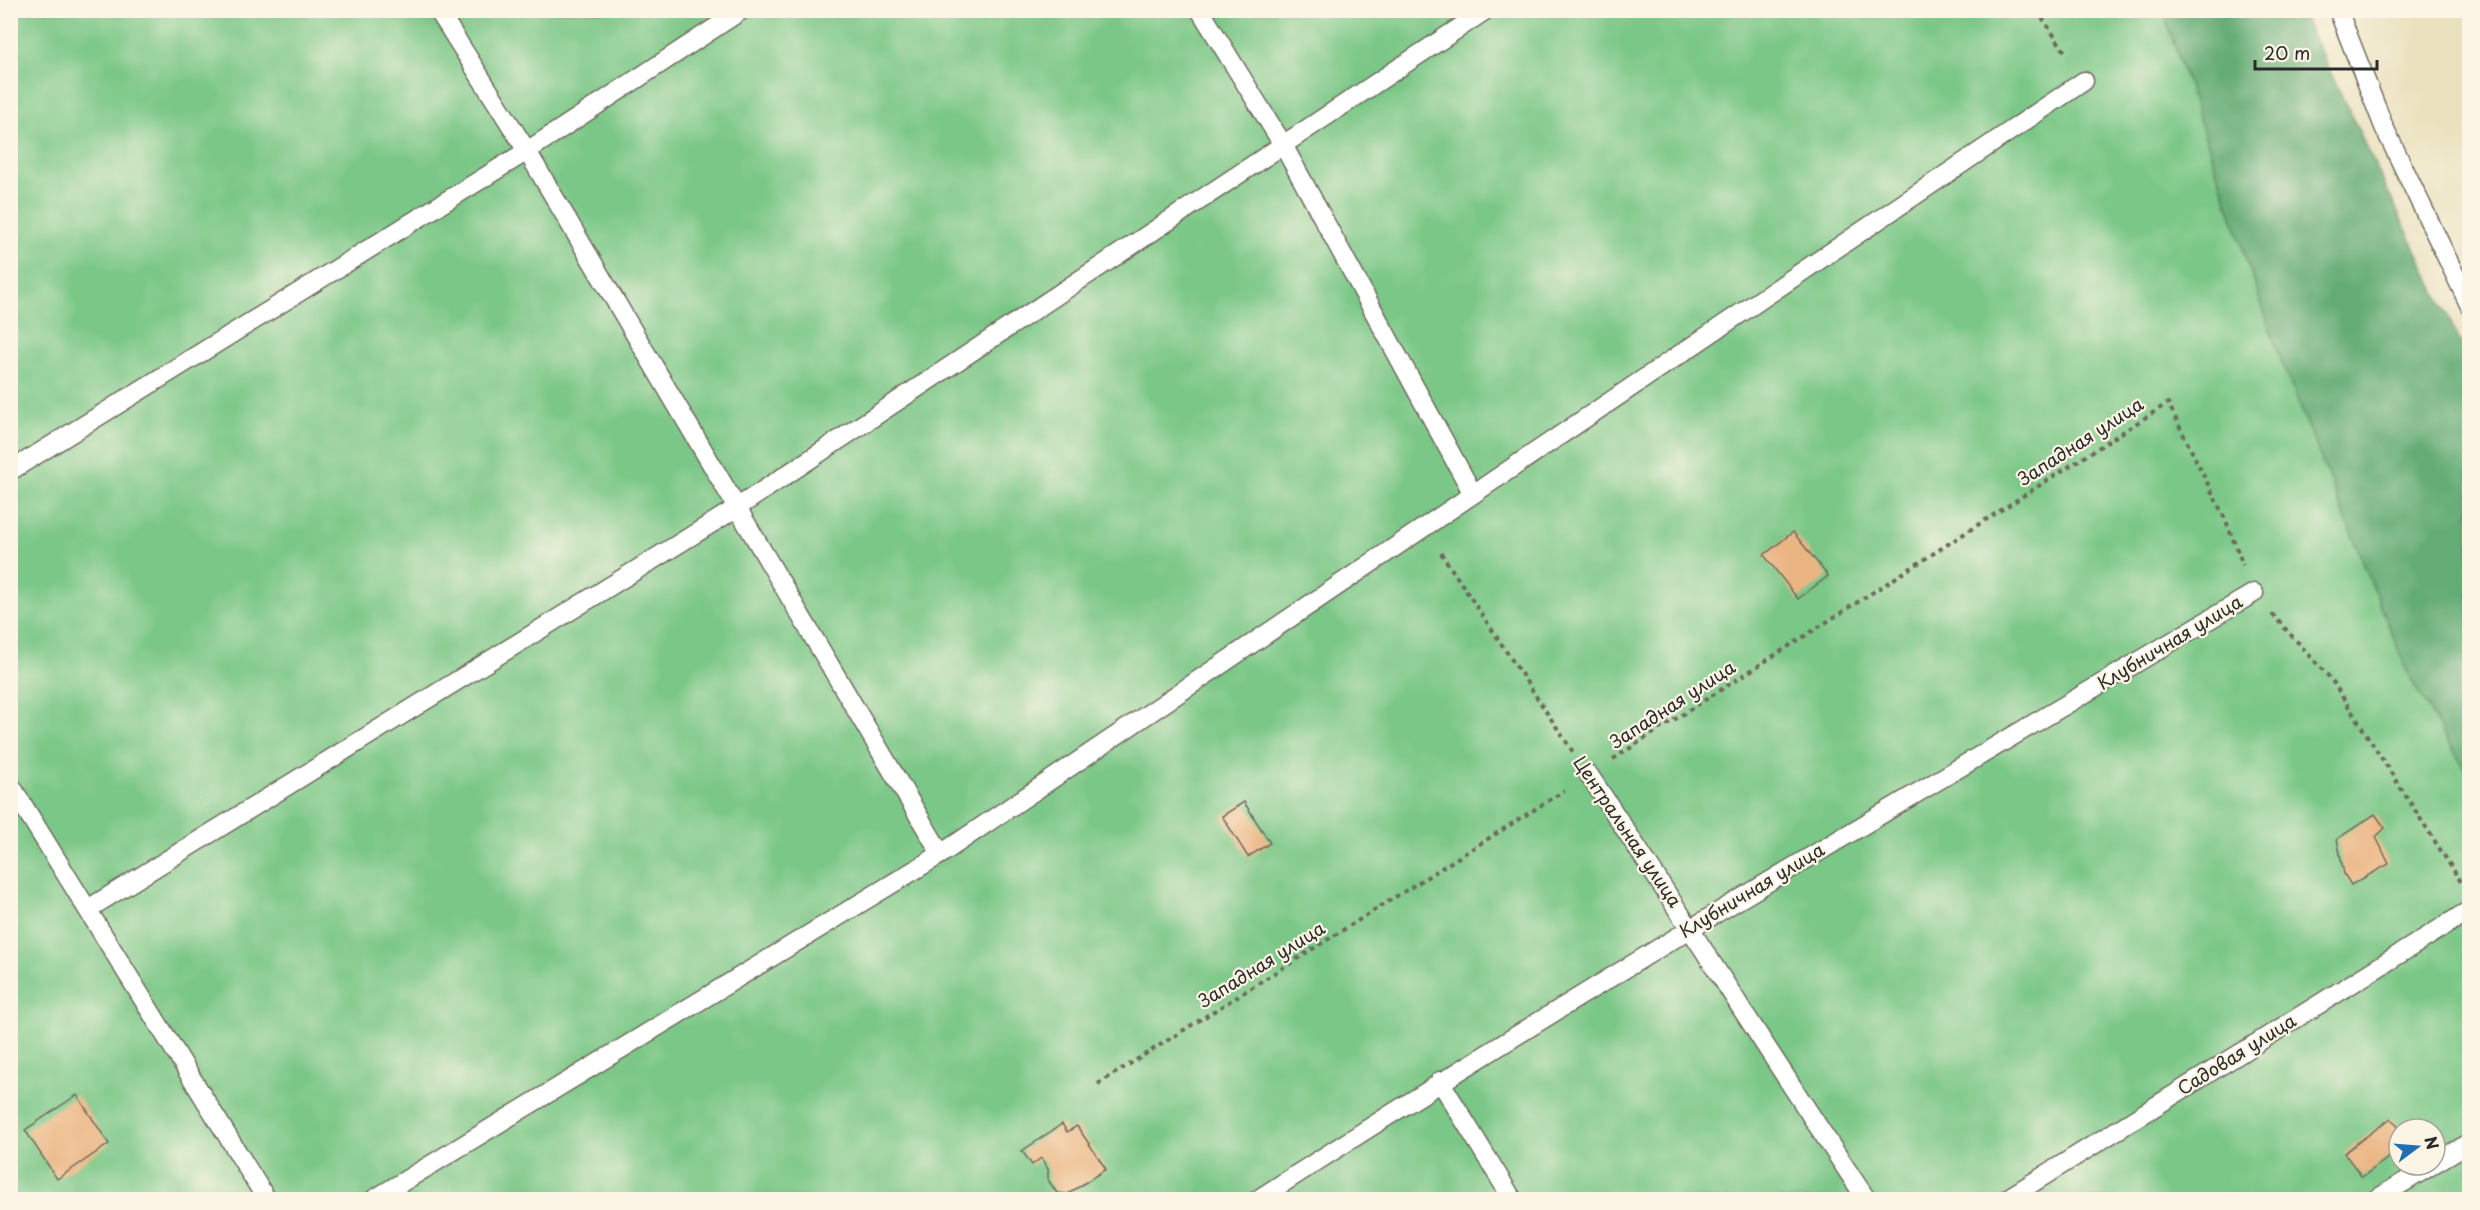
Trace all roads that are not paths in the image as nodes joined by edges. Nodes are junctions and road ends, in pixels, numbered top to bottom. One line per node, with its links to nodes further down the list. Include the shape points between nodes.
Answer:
1 (438, 10): 8 (lane)
2 (742, 10): 8 (lane)
3 (1200, 10): 7 (lane)
4 (1486, 10): 7 (lane)
5 (2338, 10): 9 (lane, via 2384,127)
6 (2084, 81): 11 (lane)
7 (1282, 143): 11 (lane); 12 (lane)
8 (527, 152): 10 (lane); 12 (lane)
9 (2469, 306)
10 (10, 471)
11 (1473, 494): 16 (lane)
12 (738, 507): 16 (lane); 17 (lane)
13 (2254, 593): 19 (lane, Клубничная улица)
14 (1589, 775): 19 (lane, Центральная улица)
15 (10, 784): 17 (lane)
16 (941, 854): 25 (lane)
17 (88, 909): 24 (lane)
18 (2469, 910): 29 (lane, Садовая улица)
19 (1691, 927): 20 (lane, Клубничная улица); 28 (lane, Центральная улица)
20 (1440, 1081): 26 (lane, Клубничная улица); 27 (lane)
21 (2469, 1142): 22 (lane)
22 (2447, 1155)
23 (2412, 1177): 30 (lane)
24 (267, 1200)
25 (373, 1200)
26 (1257, 1200)
27 (1513, 1200)
28 (1866, 1200)
29 (2005, 1200)
30 (2375, 1200)

